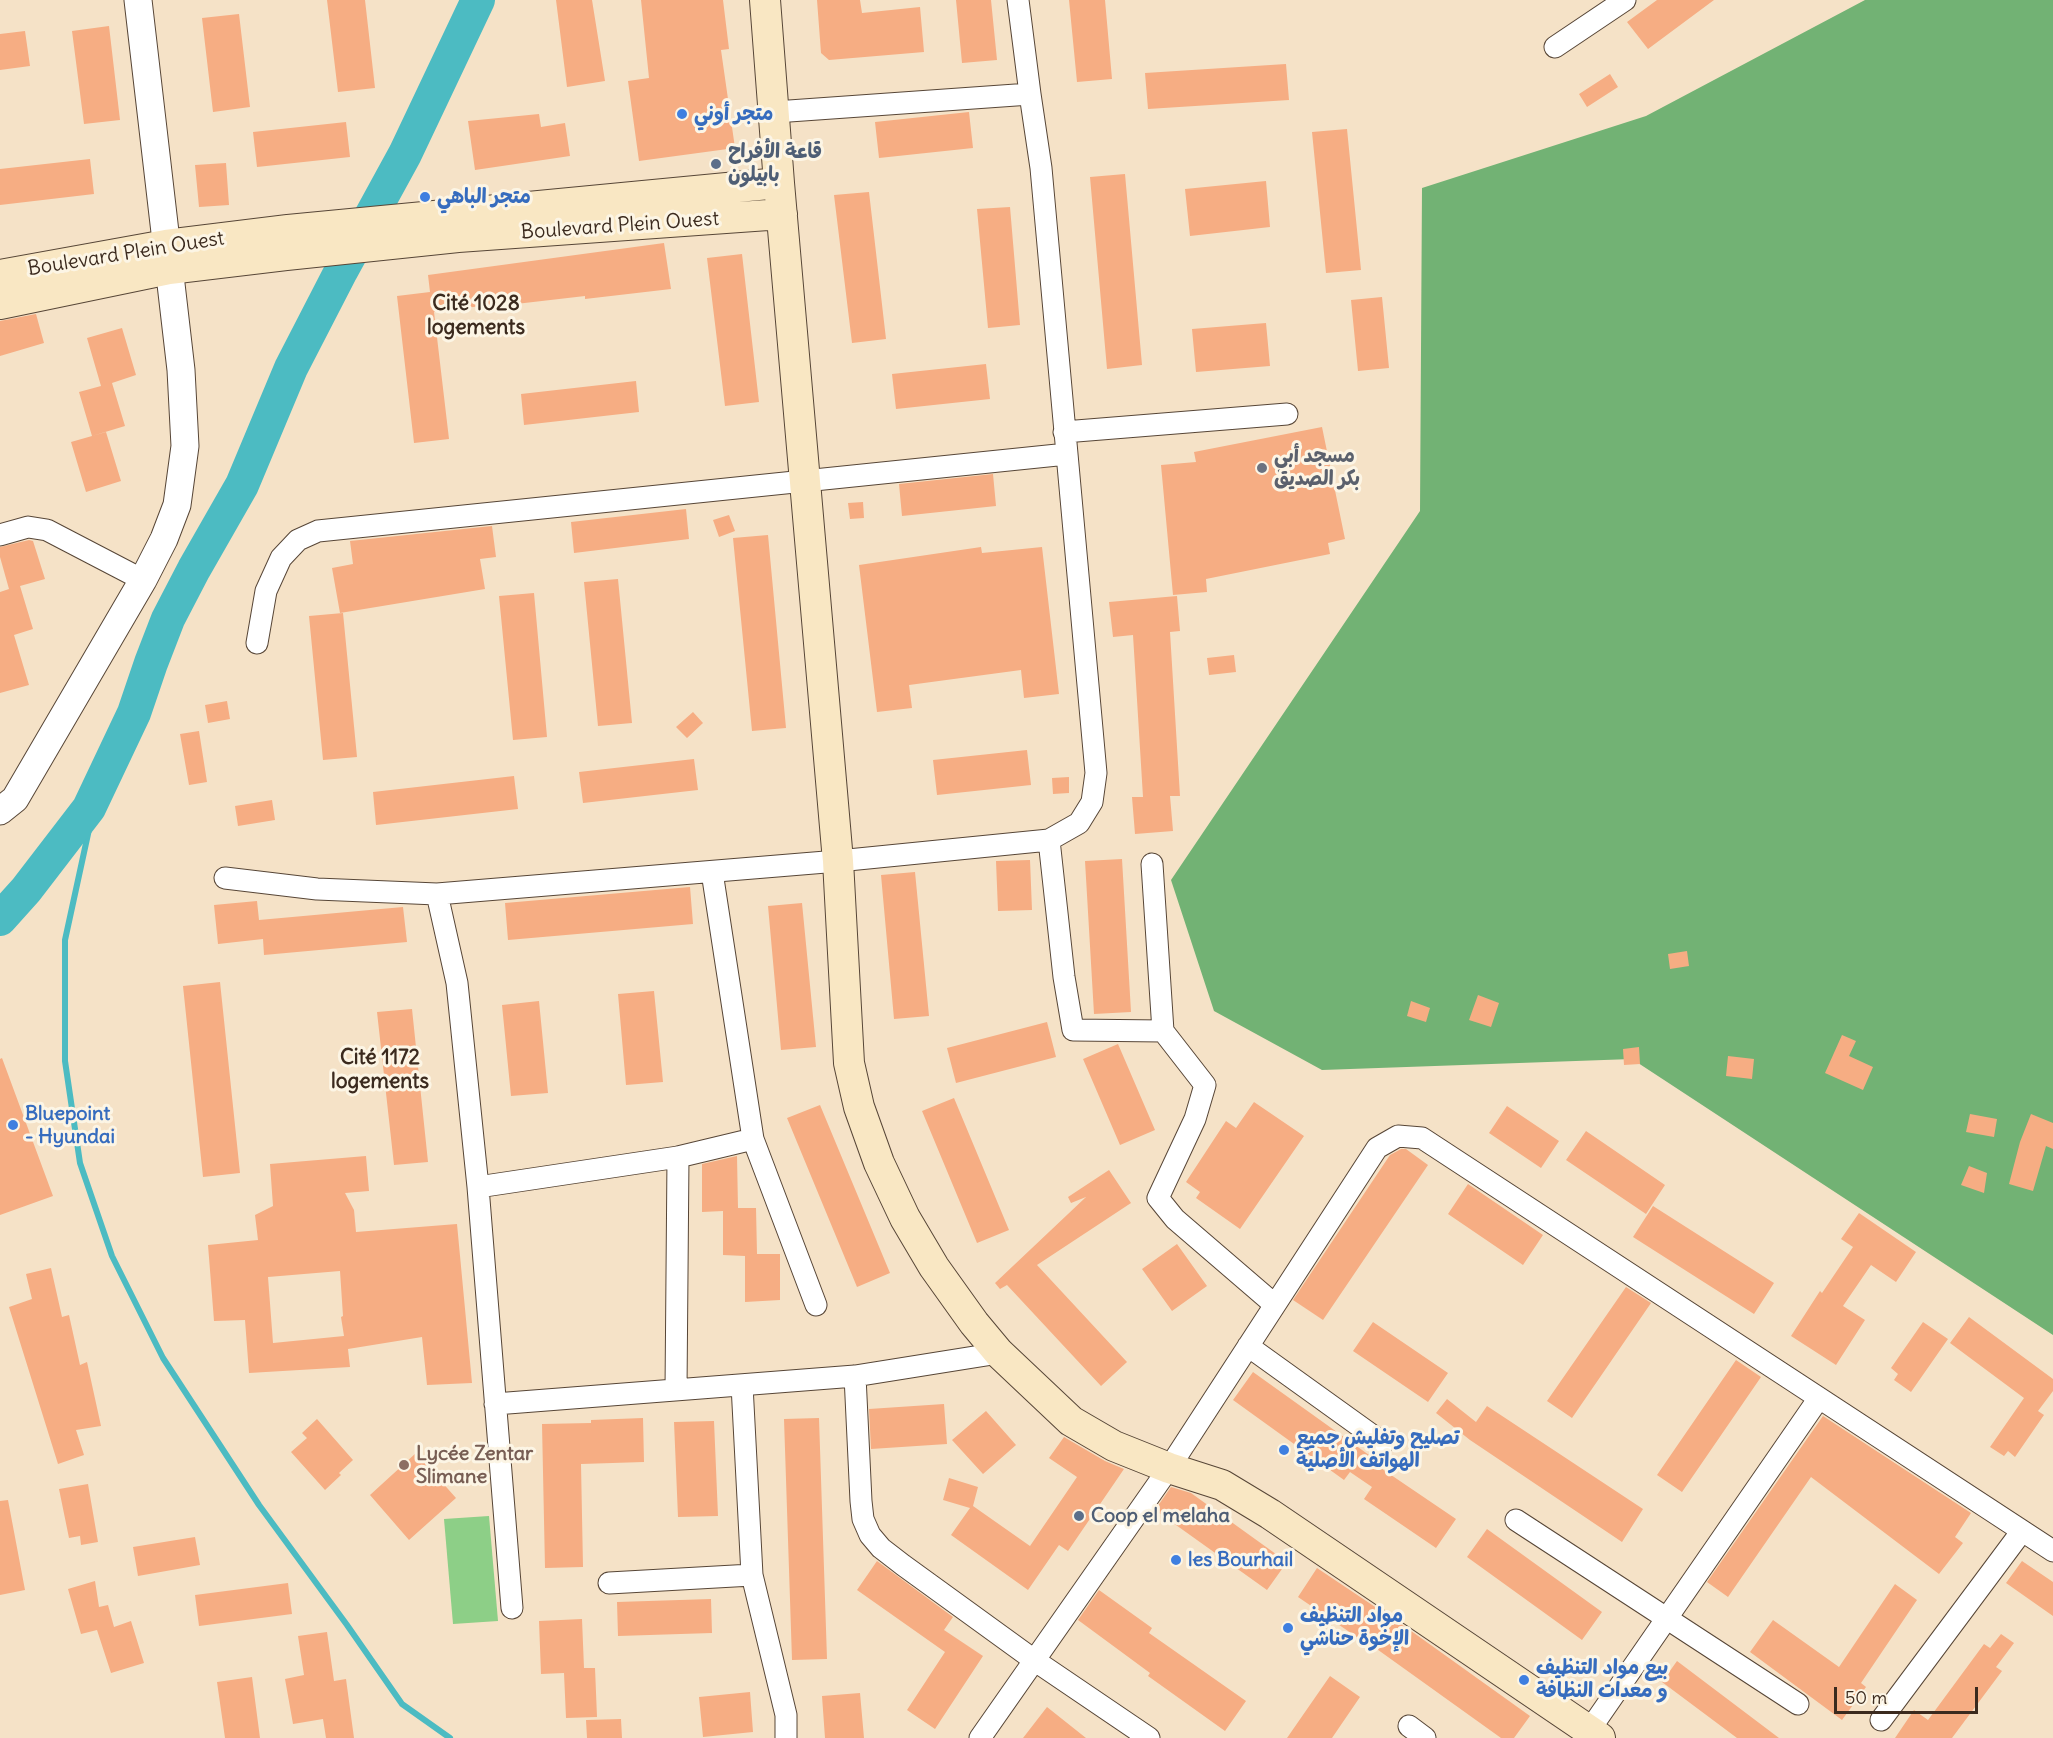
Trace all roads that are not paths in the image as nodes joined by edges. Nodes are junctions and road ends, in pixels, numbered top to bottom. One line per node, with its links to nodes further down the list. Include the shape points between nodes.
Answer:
1 (138, 0): 11 (street)
2 (765, 0): 7 (main road)
3 (1018, 0): 6 (street)
4 (1625, 0): 5 (street)
5 (1555, 47)
6 (1030, 94): 7 (street); 15 (street, via 1042,178)
7 (775, 112): 8 (main road)
8 (779, 183): 9 (main road); 10 (main road)
9 (782, 214): 10 (main road, Boulevard Plein Ouest); 17 (main road)
10 (458, 226): 11 (main road, Boulevard Plein Ouest)
11 (167, 257): 12 (main road, Boulevard Plein Ouest); 13 (main road, Boulevard Plein Ouest); 19 (street, via 181,370 185,446 177,505)
12 (0, 275)
13 (0, 304)
14 (1287, 414): 15 (street)
15 (1065, 432): 16 (street)
16 (1067, 454): 17 (street); 22 (street, via 1096,773 1092,802 1078,823)
17 (806, 480): 20 (street, via 318,531 298,540 281,558 266,591); 23 (main road)
18 (0, 535): 19 (street, via 28,527 47,530)
19 (143, 580): 21 (street, via 15,799)
20 (258, 644)
21 (0, 811)
22 (1049, 840): 23 (street); 28 (street, via 1073,1030)
23 (838, 861): 25 (street); 35 (main road, via 849,1063 860,1107 879,1163 905,1218 934,1268)
24 (1152, 864): 28 (street)
25 (712, 872): 27 (street); 29 (street)
26 (225, 878): 27 (street, via 317,889)
27 (437, 894): 31 (street, via 457,983)
28 (1163, 1031): 33 (street, via 1205,1085 1195,1119 1158,1198 1175,1219)
29 (753, 1139): 30 (street); 32 (street)
30 (678, 1156): 31 (street); 38 (street)
31 (478, 1187): 40 (street)
32 (816, 1305)
33 (1275, 1305): 34 (street); 39 (street, via 1377,1148 1398,1136 1422,1138)
34 (1248, 1346): 41 (street); 42 (street)
35 (999, 1353): 36 (street); 42 (main road, via 1071,1421 1114,1446)
36 (855, 1376): 37 (street); 50 (street, via 861,1501 870,1535 903,1565)
37 (742, 1384): 38 (street); 46 (street)
38 (676, 1390): 40 (street)
39 (1819, 1398): 44 (street); 49 (street)
40 (495, 1404): 48 (street)
41 (1383, 1443)
42 (1169, 1468): 50 (street); 53 (main road, via 1222,1485 1270,1514)
43 (1516, 1520): 49 (street)
44 (2022, 1531): 45 (street); 52 (street)
45 (2053, 1551)
46 (752, 1575): 47 (street); 54 (street, via 786,1715)
47 (609, 1583)
48 (512, 1608)
49 (1667, 1619): 51 (street); 53 (street)
50 (1034, 1660): 55 (street); 56 (street)
51 (1798, 1704)
52 (1881, 1720)
53 (1591, 1736)
54 (786, 1738)
55 (980, 1738)
56 (1149, 1738)

